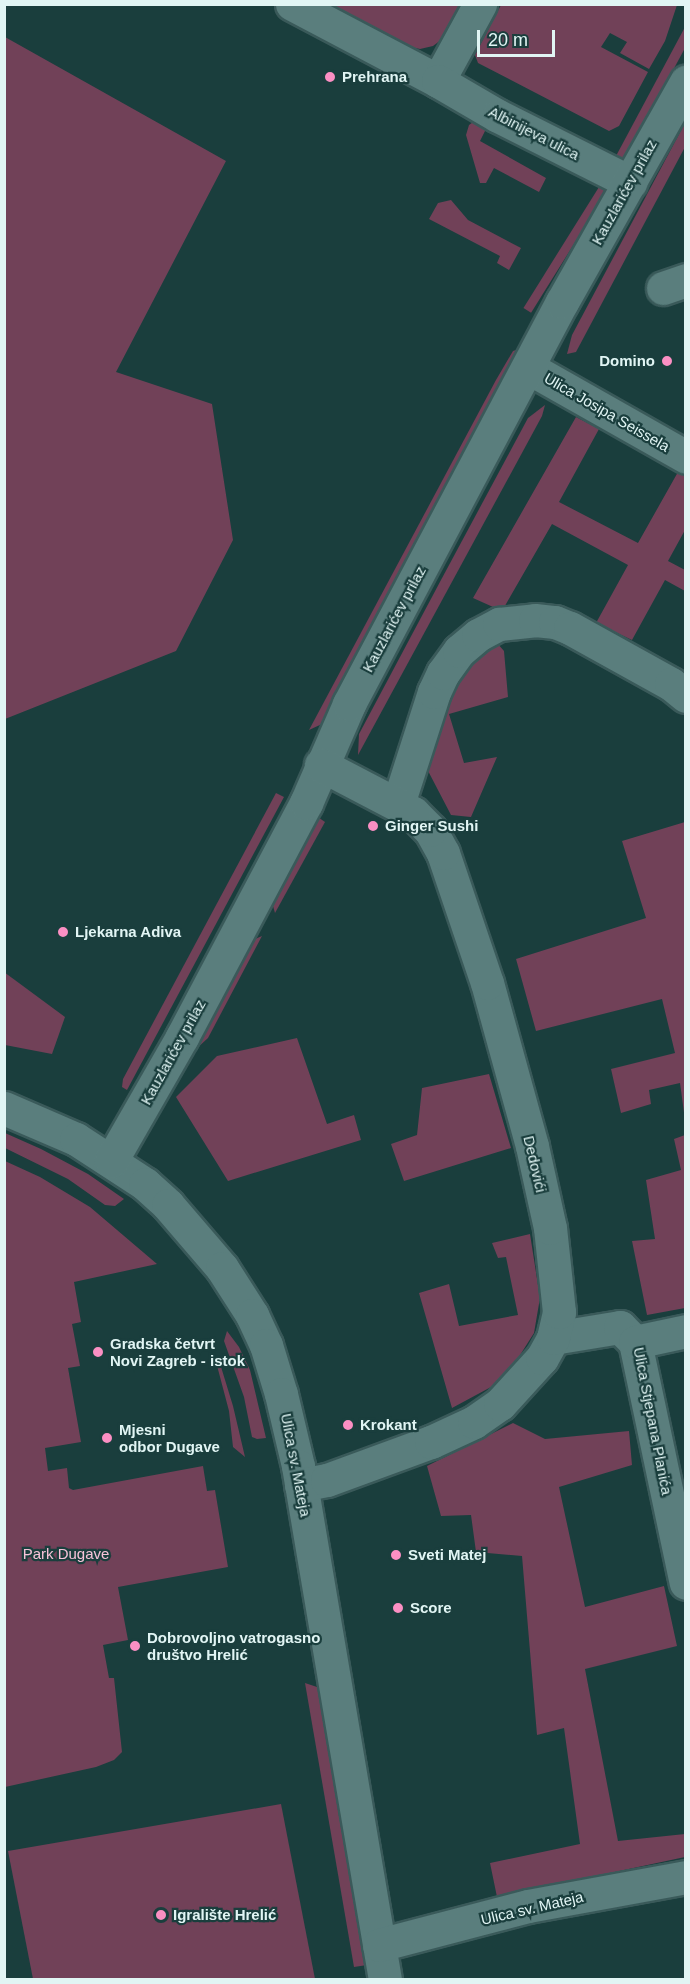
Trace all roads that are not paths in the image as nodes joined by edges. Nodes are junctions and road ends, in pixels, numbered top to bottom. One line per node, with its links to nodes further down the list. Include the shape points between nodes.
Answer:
1 (292, 4): 3 (street, Albinijeva ulica)
2 (480, 4): 3 (street)
3 (438, 81): 5 (street, Albinijeva ulica, via 498,116)
4 (686, 82): 5 (street, Kauzlarićev prilaz)
5 (630, 182): 6 (street, Kauzlarićev prilaz)
6 (529, 368): 7 (street, Ulica Josipa Seissela); 9 (street, Kauzlarićev prilaz, via 338,724)
7 (686, 457)
8 (686, 696): 10 (street, via 671,684 555,622 499,624 459,651 443,673)
9 (321, 765): 10 (street, Dedovići); 12 (street, Kauzlarićev prilaz, via 301,813)
10 (398, 804): 14 (street, Dedovići, via 430,830 443,853 487,983 532,1146 549,1228 559,1312)
11 (4, 1108): 12 (street, Ulica sv. Mateja, via 76,1139)
12 (111, 1161): 16 (street, Ulica sv. Mateja, via 168,1205 222,1268 252,1315 274,1366)
13 (686, 1331): 15 (street, Ulica Stjepana Planića)
14 (554, 1338): 15 (street, via 620,1327); 16 (street, Dedovići, via 523,1381 474,1422 390,1458)
15 (635, 1342): 17 (street, Ulica Stjepana Planića)
16 (301, 1485): 19 (street, Ulica sv. Mateja)
17 (686, 1583)
18 (686, 1877): 19 (street, Ulica sv. Mateja, via 528,1906)
19 (379, 1945): 20 (street, Ulica sv. Mateja)
20 (385, 1980)

